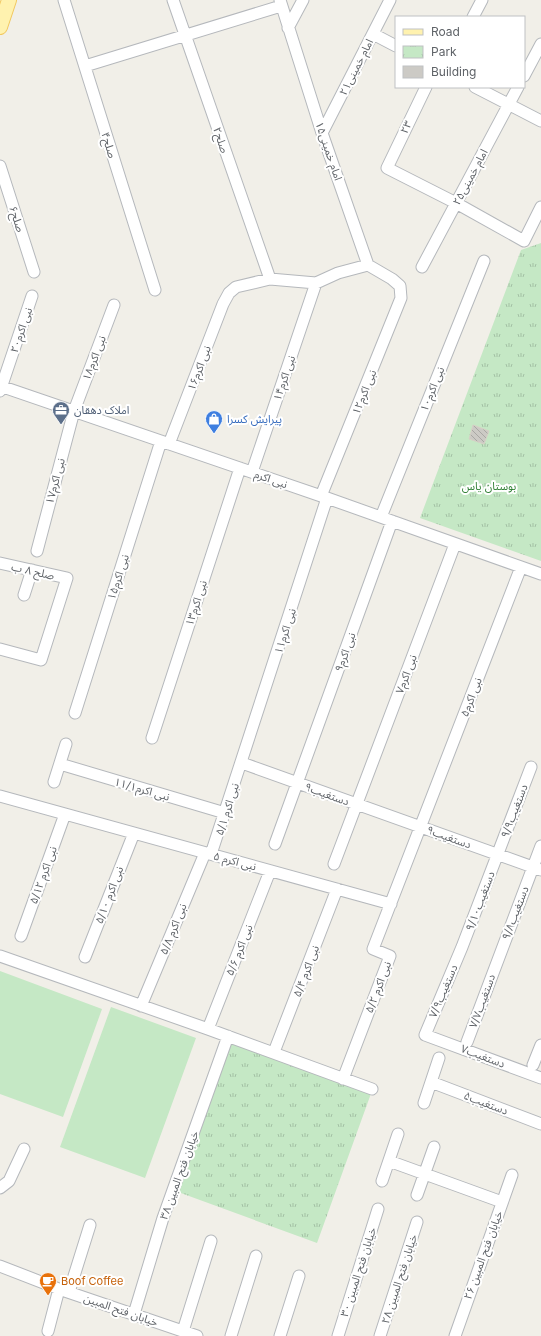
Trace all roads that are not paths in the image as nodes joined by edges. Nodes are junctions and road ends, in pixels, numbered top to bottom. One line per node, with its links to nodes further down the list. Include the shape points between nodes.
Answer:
1 (8, 0): 9 (main road)
2 (64, 0): 15 (street, صلح۴)
3 (173, 0): 12 (street, صلح۲)
4 (302, 0): 10 (street)
5 (390, 0): 11 (street, امام خمینی۲۱)
6 (482, 0): 8 (street)
7 (281, 3): 10 (street, ۱۵امام خمینی); 12 (street)
8 (474, 16)
9 (0, 27)
10 (288, 28): 22 (street, ۱۵امام خمینی)
11 (373, 34): 14 (street); 22 (street, امام خمینی۲۱)
12 (185, 35): 15 (street); 30 (street, صلح۲)
13 (541, 44): 16 (street)
14 (395, 45)
15 (84, 66): 32 (street, صلح۴)
16 (525, 74)
17 (426, 88): 24 (street, ۲۳, via 387,168)
18 (476, 88): 20 (street)
19 (518, 88): 20 (street, امام خمینی۲۵)
20 (509, 105): 21 (street); 24 (street, امام خمینی۲۵)
21 (541, 122)
22 (322, 133): 27 (street, ۱۵امام خمینی)
23 (0, 166): 29 (street, صلح۶)
24 (456, 203): 25 (street, via 524,241); 28 (street, امام خمینی۲۵)
25 (541, 207)
26 (484, 260): 41 (street, نبی اکرم۱۰)
27 (368, 265): 31 (street, via 338,273); 40 (street, نبی اکرم۱۲, via 400,286 401,298)
28 (422, 268)
29 (34, 272)
30 (270, 279): 31 (street); 37 (street, نبی اکرم۱۶, via 236,287 229,293)
31 (316, 283): 39 (street, نبی اکرم۱۴)
32 (155, 290)
33 (32, 296): 35 (street, نبی اکرم۲۰)
34 (114, 305): 36 (street, نبی اکرم۱۸)
35 (0, 388): 36 (street, نبی اکرم)
36 (74, 411): 37 (street, نبی اکرم); 44 (street, نبی اکرم۱۷)
37 (165, 442): 38 (street, نبی اکرم); 51 (street, نبی اکرم۱۵)
38 (240, 468): 39 (street, نبی اکرم); 52 (street, نبی اکرم۱۳)
39 (252, 472): 40 (street, نبی اکرم)
40 (324, 497): 41 (street, نبی اکرم); 54 (street, نبی اکرم۱۱)
41 (381, 517): 42 (street, نبی اکرم)
42 (392, 521): 43 (street, نبی اکرم); 58 (street, نبی اکرم۹)
43 (455, 544): 46 (street, نبی اکرم); 60 (street, نبی اکرم۷)
44 (37, 552)
45 (0, 563): 47 (street, صلح ۸ ب)
46 (521, 567): 48 (street, نبی اکرم); 63 (street, نبی اکرم۵)
47 (32, 570): 49 (street); 50 (street, صلح ۸ ب, via 67,578 41,660)
48 (541, 574)
49 (24, 595)
50 (0, 649)
51 (75, 713)
52 (152, 738)
53 (66, 744): 55 (street)
54 (242, 763): 58 (street); 61 (street, نبی اکرم ۵/۱)
55 (60, 764): 57 (street); 61 (street, نبی اکرم۱۱/۱)
56 (531, 767): 68 (street, دستغیب۹/۹)
57 (54, 782)
58 (298, 783): 60 (street, ۹دستغیب); 65 (street, نبی اکرم۹)
59 (0, 796): 62 (street, نبی اکرم ۵)
60 (357, 804): 63 (street, دستغیب۹); 69 (street, نبی اکرم۷)
61 (225, 813): 67 (street, نبی اکرم ۵/۱)
62 (65, 814): 64 (street, نبی اکرم ۵); 74 (street, نبی اکرم ۵/۱۲)
63 (421, 827): 68 (street, دستغیب۹); 73 (street)
64 (134, 833): 67 (street, نبی اکرم ۵); 77 (street, نبی اکرم ۵/۱۰)
65 (275, 844)
66 (541, 846): 70 (street, دستغیب۹/۸)
67 (208, 854): 71 (street, نبی اکرم ۵); 79 (street, نبی اکرم ۵/۸)
68 (498, 854): 70 (street, دستغیب۹); 75 (street, دستغیب۹/۱۰)
69 (334, 864)
70 (537, 869): 78 (street, دستغیب۹/۸)
71 (270, 871): 72 (street, نبی اکرم ۵); 80 (street, نبی اکرم ۵/۶)
72 (337, 889): 73 (street, نبی اکرم ۵); 85 (street, نبی اکرم ۵/۴)
73 (391, 904): 89 (street, نبی اکرم ۵/۲, via 373,949 390,956)
74 (21, 936)
75 (462, 947): 81 (street, دستغیب۷/۹)
76 (0, 956): 79 (street)
77 (85, 957)
78 (497, 960): 83 (street, دستغیب۷/۷)
79 (141, 1006): 80 (street)
80 (208, 1028): 82 (street)
81 (425, 1035): 88 (street, دستغیب۷)
82 (228, 1036): 85 (street); 112 (street, خیابان فتح المبین ۳۸, via 163,1218)
83 (467, 1042)
84 (541, 1045): 87 (street)
85 (274, 1052): 89 (street)
86 (439, 1058): 90 (street)
87 (533, 1065)
88 (541, 1078)
89 (343, 1079): 91 (street)
90 (431, 1082): 92 (street); 93 (street, دستغیب۵)
91 (372, 1089)
92 (424, 1103)
93 (541, 1124)
94 (398, 1134): 97 (street)
95 (434, 1147): 98 (street)
96 (24, 1149): 101 (street, via 10,1181)
97 (389, 1161): 98 (street); 100 (street)
98 (424, 1174): 102 (street); 103 (street)
99 (512, 1175): 103 (street, خیابان فتح المبین ۲۶)
100 (382, 1181)
101 (0, 1188)
102 (417, 1195)
103 (502, 1202): 120 (street, خیابان فتح المبین ۲۶)
104 (378, 1209): 118 (street, خیابان فتح المبین ۳۰)
105 (417, 1222): 119 (street, خیابان فتح المبین ۲۸)
106 (90, 1225): 111 (street)
107 (211, 1241): 114 (street)
108 (256, 1256): 116 (street)
109 (0, 1266): 111 (street, خیابان فتح المبین)
110 (299, 1276): 117 (street)
111 (64, 1291): 112 (street, خیابان فتح المبین); 113 (street)
112 (134, 1314): 114 (street, خیابان فتح المبین)
113 (48, 1331)
114 (178, 1332): 115 (street, خیابان فتح المبین)
115 (197, 1336)
116 (231, 1336)
117 (280, 1336)
118 (338, 1336)
119 (380, 1336)
120 (455, 1336)

